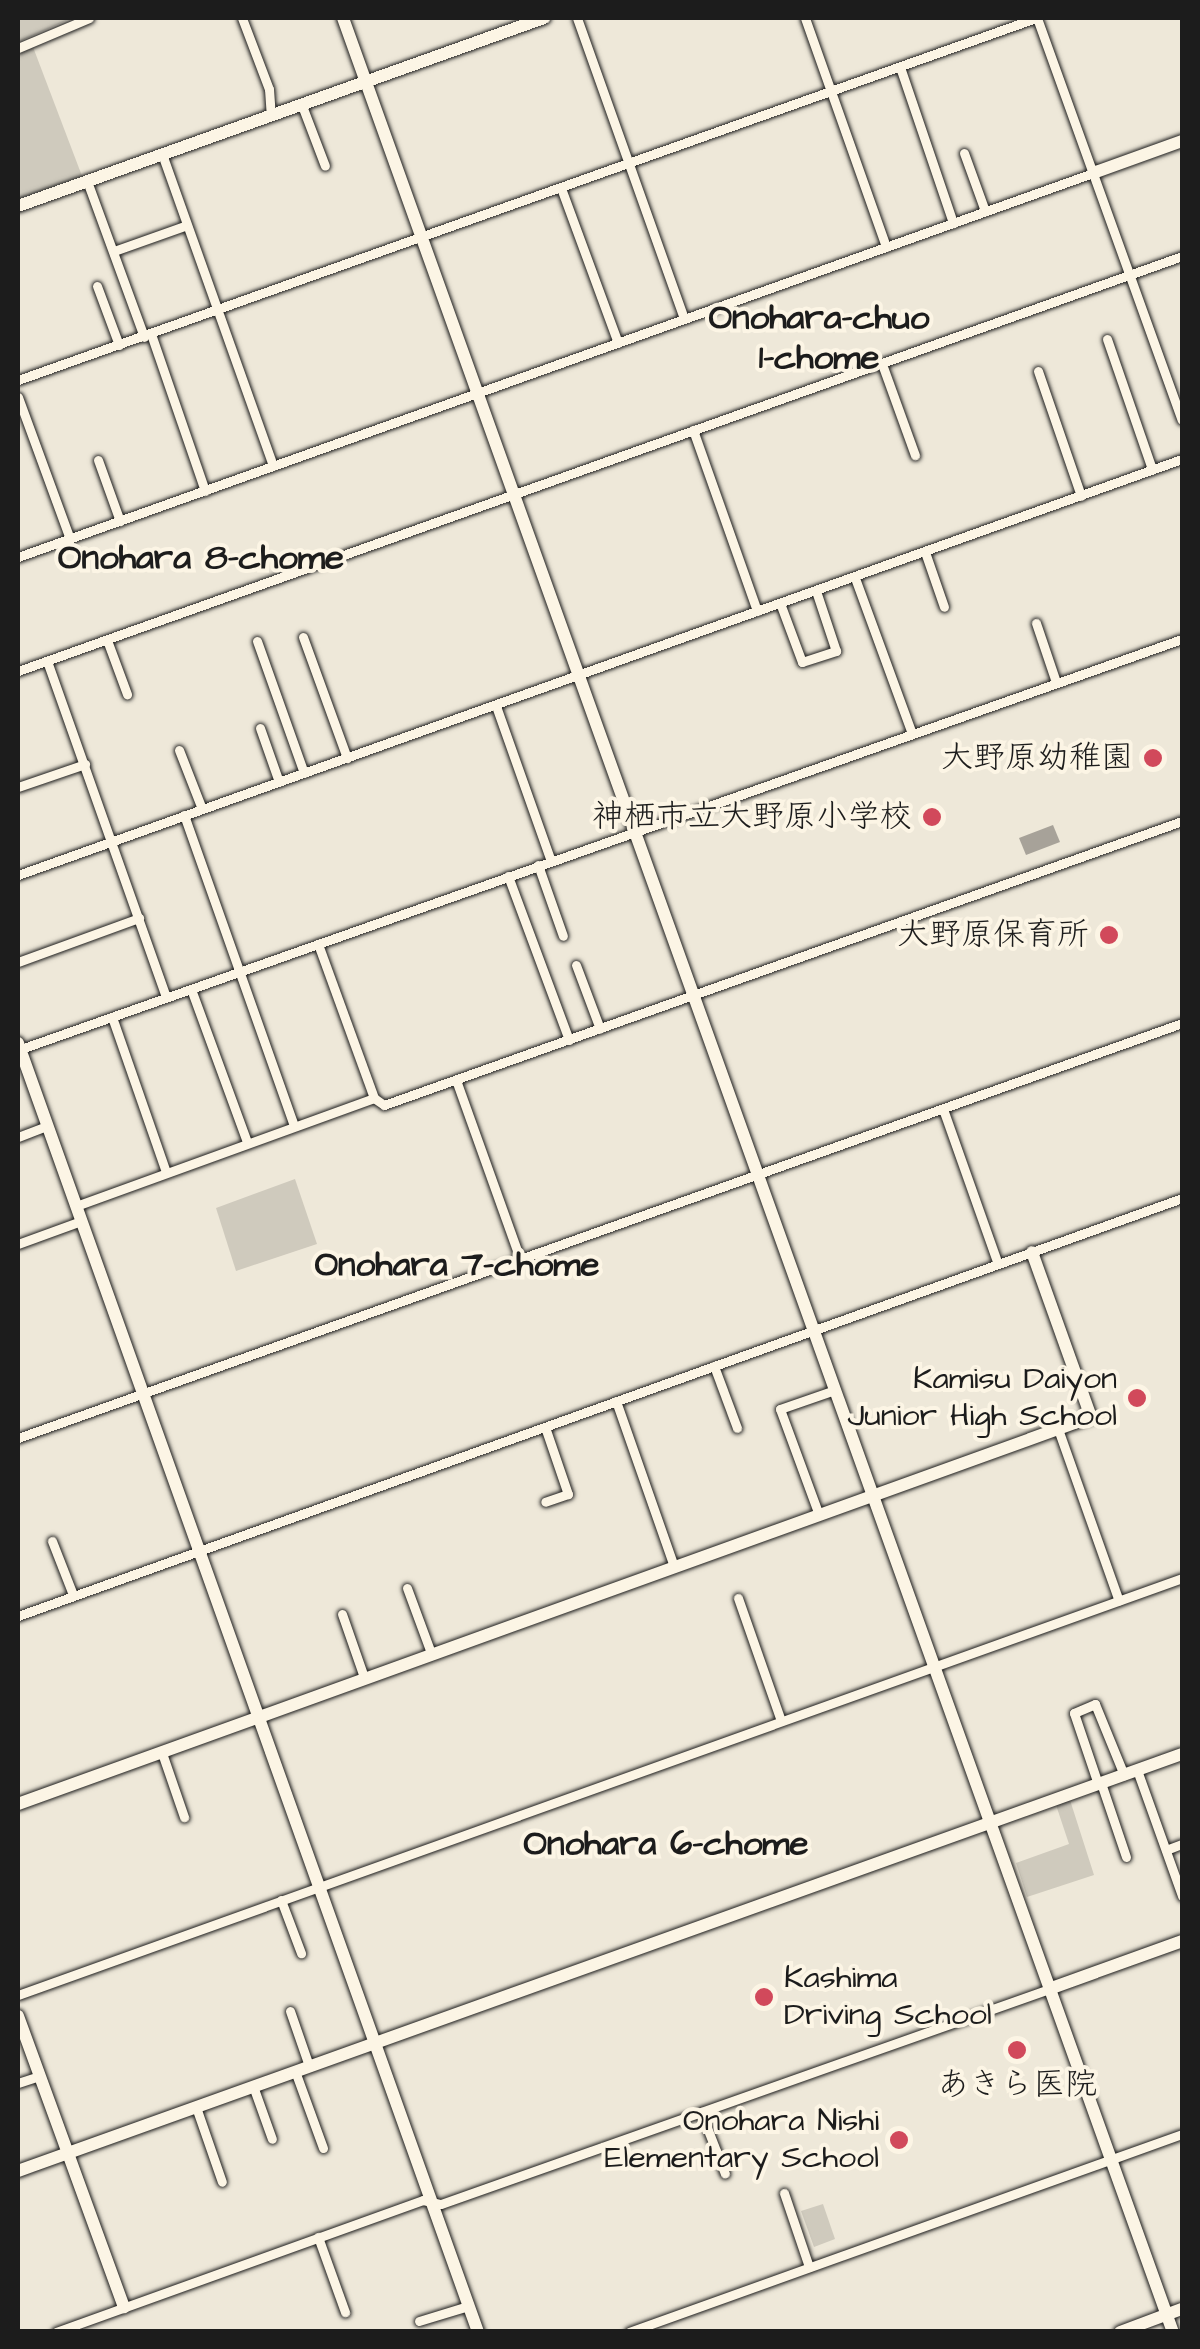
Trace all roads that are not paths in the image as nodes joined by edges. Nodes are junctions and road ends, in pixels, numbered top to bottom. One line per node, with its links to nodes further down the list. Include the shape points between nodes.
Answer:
1 (88, 18): 8 (street)
2 (242, 18): 13 (street, via 269,89)
3 (343, 18): 10 (street)
4 (544, 18): 10 (street)
5 (578, 18): 17 (street)
6 (805, 18): 11 (street)
7 (1036, 18): 9 (street); 19 (street)
8 (18, 48)
9 (900, 67): 11 (street); 24 (street)
10 (364, 80): 12 (street); 26 (street)
11 (831, 92): 17 (street); 27 (street)
12 (301, 104): 13 (street); 18 (street)
13 (271, 114): 16 (street)
14 (1182, 141): 19 (street)
15 (964, 153): 23 (street)
16 (162, 154): 20 (street); 25 (street)
17 (629, 164): 21 (street); 33 (street)
18 (325, 166)
19 (1093, 173): 23 (street); 30 (street)
20 (87, 182): 22 (street); 28 (street)
21 (562, 188): 26 (street); 36 (street)
22 (18, 206)
23 (985, 212): 24 (street)
24 (953, 223): 27 (street)
25 (188, 225): 28 (street); 32 (street)
26 (422, 237): 32 (street); 41 (street)
27 (886, 247): 33 (street)
28 (114, 251): 34 (street)
29 (1182, 256): 30 (street)
30 (1131, 274): 38 (street); 43 (street)
31 (97, 286): 37 (street)
32 (218, 310): 34 (street); 48 (street)
33 (684, 319): 36 (street)
34 (147, 335): 37 (street); 50 (street)
35 (1107, 340): 49 (street)
36 (618, 343): 41 (street)
37 (119, 344): 40 (street)
38 (882, 364): 44 (street); 45 (street)
39 (1038, 370): 52 (street)
40 (18, 380)
41 (480, 392): 48 (street); 51 (street)
42 (18, 397): 54 (street)
43 (1182, 420)
44 (694, 430): 51 (street); 61 (street)
45 (915, 455)
46 (1182, 459): 49 (street)
47 (98, 460): 53 (street)
48 (273, 466): 50 (street)
49 (1152, 469): 52 (street)
50 (205, 491): 53 (street)
51 (515, 494): 65 (street); 69 (street)
52 (1081, 496): 55 (street)
53 (120, 521): 54 (street)
54 (70, 539): 56 (street)
55 (925, 552): 57 (street); 60 (street)
56 (18, 558)
57 (855, 578): 58 (street); 74 (street)
58 (816, 591): 59 (street); 59 (street, via 836,652 802,662)
59 (780, 603): 61 (street)
60 (944, 607)
61 (758, 611): 69 (street)
62 (1036, 622): 70 (street)
63 (303, 637): 76 (street)
64 (1182, 638): 70 (street)
65 (107, 640): 67 (street); 71 (street)
66 (257, 641): 78 (street)
67 (46, 661): 68 (street); 77 (street)
68 (18, 671)
69 (580, 674): 72 (street); 84 (street)
70 (1056, 682): 74 (street)
71 (127, 694)
72 (496, 706): 76 (street); 86 (street)
73 (260, 728): 79 (street)
74 (912, 730): 84 (street)
75 (179, 750): 81 (street)
76 (347, 758): 78 (street)
77 (85, 764): 80 (street); 85 (street)
78 (304, 773): 79 (street)
79 (279, 782): 81 (street)
80 (18, 788)
81 (202, 809): 82 (street)
82 (184, 815): 85 (street); 95 (street)
83 (1182, 822): 97 (street)
84 (636, 829): 86 (street); 97 (street)
85 (110, 842): 88 (street); 90 (street)
86 (551, 860): 87 (street)
87 (538, 865): 89 (street); 91 (street)
88 (18, 875)
89 (508, 876): 92 (street); 102 (street)
90 (139, 918): 93 (street); 98 (street)
91 (563, 936)
92 (318, 944): 95 (street); 105 (street)
93 (18, 962)
94 (576, 965): 101 (street)
95 (237, 972): 96 (street); 107 (street)
96 (190, 988): 98 (street); 110 (street)
97 (694, 995): 101 (street); 112 (street)
98 (166, 997): 99 (street)
99 (112, 1017): 103 (street); 111 (street)
100 (1182, 1023): 106 (street)
101 (600, 1028): 102 (street)
102 (569, 1040): 104 (street)
103 (18, 1048): 108 (street)
104 (456, 1080): 105 (street, via 384,1106); 118 (street)
105 (374, 1098): 107 (street)
106 (943, 1108): 112 (street); 119 (street)
107 (294, 1125): 110 (street)
108 (46, 1126): 109 (street); 114 (street)
109 (18, 1137)
110 (247, 1142): 111 (street)
111 (166, 1172): 114 (street)
112 (758, 1175): 118 (street); 120 (street)
113 (1182, 1198): 117 (street)
114 (76, 1206): 115 (street)
115 (81, 1221): 116 (street); 123 (street)
116 (18, 1244)
117 (1032, 1252): 119 (street); 127 (street, via 1091,1417)
118 (520, 1259): 123 (street)
119 (998, 1264): 120 (street)
120 (814, 1330): 121 (street); 122 (street)
121 (714, 1366): 124 (street); 126 (street)
122 (835, 1390): 129 (street); 131 (street, via 780,1409)
123 (144, 1394): 128 (street); 133 (street)
124 (616, 1401): 125 (street); 134 (street)
125 (544, 1427): 130 (street, via 568,1494); 133 (street)
126 (736, 1428)
127 (1058, 1428): 129 (street); 139 (street)
128 (18, 1438)
129 (872, 1495): 131 (street); 143 (street)
130 (545, 1502)
131 (819, 1515): 134 (street)
132 (52, 1540): 137 (street)
133 (199, 1549): 137 (street); 145 (street)
134 (674, 1568): 142 (street)
135 (1182, 1578): 139 (street)
136 (407, 1588): 142 (street)
137 (73, 1595): 141 (street)
138 (738, 1598): 146 (street)
139 (1119, 1601): 143 (street)
140 (342, 1614): 144 (street)
141 (18, 1616)
142 (431, 1652): 144 (street)
143 (934, 1666): 146 (street); 153 (street)
144 (364, 1677): 145 (street)
145 (259, 1718): 147 (street); 158 (street)
146 (781, 1721): 158 (street)
147 (162, 1752): 151 (street); 152 (street)
148 (1182, 1754): 149 (street)
149 (1131, 1772): 150 (street); 150 (street, via 1095,1704 1074,1713); 155 (street)
150 (1100, 1783): 153 (street); 156 (street)
151 (18, 1804)
152 (184, 1817)
153 (990, 1822): 163 (street); 167 (street)
154 (1182, 1844): 155 (street)
155 (1166, 1850): 157 (street)
156 (1126, 1856)
157 (1179, 1875): 159 (street)
158 (318, 1887): 160 (street); 167 (street)
159 (1182, 1896)
160 (281, 1900): 162 (street); 164 (street)
161 (1182, 1941): 163 (street)
162 (301, 1953)
163 (1049, 1989): 174 (street); 179 (street)
164 (18, 1995)
165 (290, 2011): 168 (street)
166 (18, 2016): 170 (street)
167 (375, 2042): 168 (street); 184 (street)
168 (309, 2066): 169 (street)
169 (294, 2071): 172 (street); 177 (street)
170 (39, 2076): 171 (street); 178 (street)
171 (18, 2083)
172 (253, 2086): 173 (street); 176 (street)
173 (196, 2107): 178 (street); 182 (street)
174 (702, 2112): 181 (street); 184 (street, via 441,2204)
175 (1182, 2134): 179 (street)
176 (272, 2139)
177 (323, 2148)
178 (66, 2153): 180 (street); 188 (street)
179 (1110, 2160): 186 (street); 191 (street)
180 (18, 2171)
181 (724, 2174)
182 (222, 2182)
183 (784, 2193): 186 (street)
184 (431, 2201): 185 (street); 187 (street)
185 (318, 2238): 188 (street); 190 (street)
186 (809, 2267): 195 (street)
187 (468, 2306): 192 (street); 194 (street)
188 (124, 2307): 193 (street)
189 (1182, 2309): 191 (street)
190 (345, 2312)
191 (1166, 2315): 196 (street); 197 (street)
192 (419, 2321)
193 (56, 2332)
194 (478, 2332)
195 (629, 2332)
196 (1120, 2332)
197 (1172, 2332)

